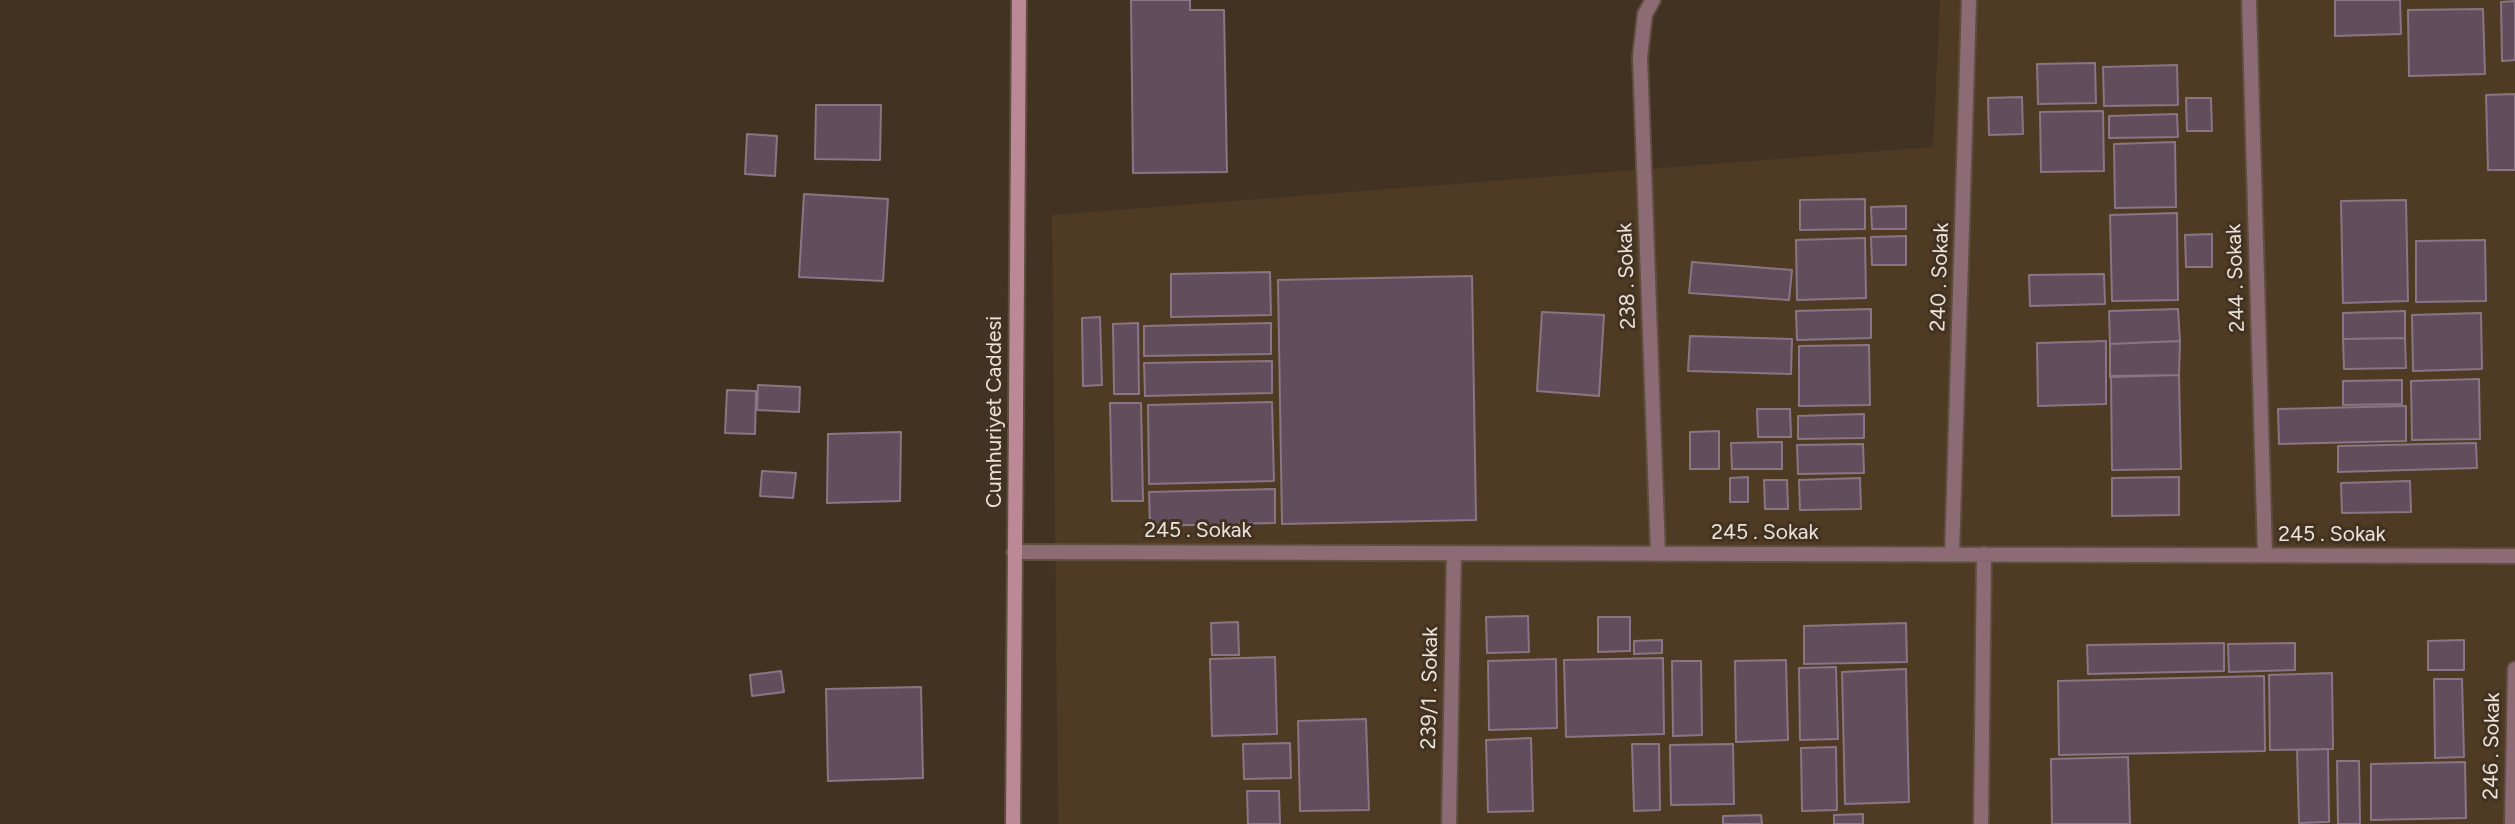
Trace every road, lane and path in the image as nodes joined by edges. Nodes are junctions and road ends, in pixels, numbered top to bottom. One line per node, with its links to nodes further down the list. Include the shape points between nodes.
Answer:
1 (1019, 0): 5 (main road, Cumhuriyet Caddesi)
2 (1653, 0): 7 (street, 238 . Sokak, via 1645,14 1640,57)
3 (1969, 0): 8 (street, 240 . Sokak)
4 (2249, 0): 10 (street, 244 . Sokak)
5 (1014, 552): 6 (street, 245 . Sokak); 13 (main road, Cumhuriyet Caddesi)
6 (1454, 552): 7 (street, 245 . Sokak); 14 (street, 239/1 . Sokak)
7 (1658, 554): 8 (street, 245 . Sokak)
8 (1952, 554): 9 (street, 245 . Sokak)
9 (1984, 554): 10 (street, 245 . Sokak); 15 (street)
10 (2265, 555): 11 (street, 245 . Sokak)
11 (2515, 556)
12 (2515, 669): 16 (street, 246 . Sokak)
13 (1013, 824)
14 (1449, 824)
15 (1981, 824)
16 (2512, 824)

